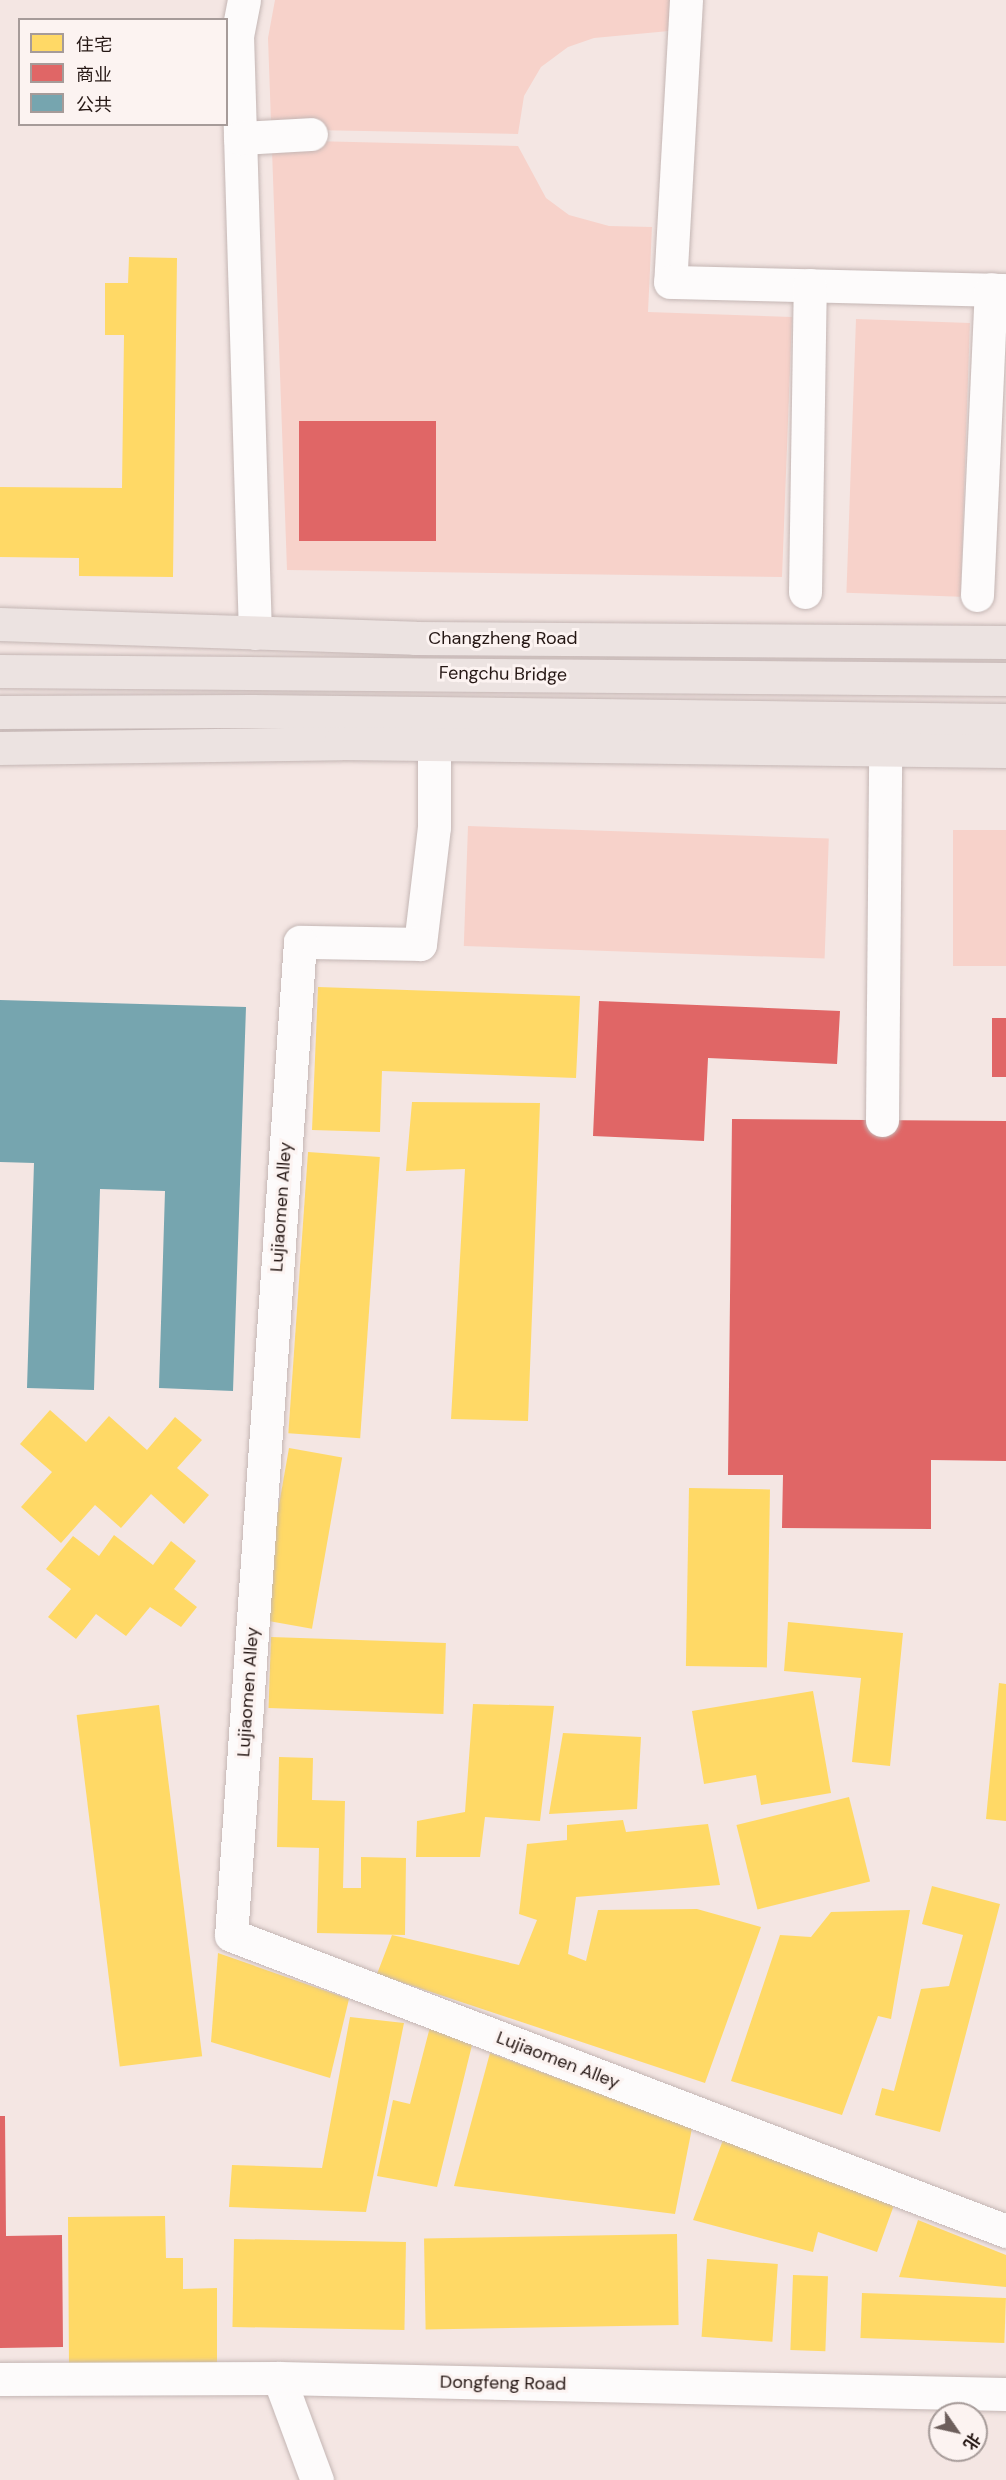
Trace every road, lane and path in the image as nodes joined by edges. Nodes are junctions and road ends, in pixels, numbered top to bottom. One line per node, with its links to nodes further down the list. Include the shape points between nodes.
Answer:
1 (244, 0): 4 (street, via 237,35)
2 (686, 0): 5 (street, via 670,282)
3 (311, 134): 4 (street)
4 (240, 138): 10 (street)
5 (810, 285): 6 (street); 7 (street)
6 (999, 289): 8 (street)
7 (805, 592)
8 (977, 595)
9 (0, 624): 10 (main road, Changzheng Road)
10 (255, 633): 11 (main road, Changzheng Road, via 415,638)
11 (1006, 642)
12 (0, 671): 13 (main road, Fengchu Bridge)
13 (1006, 679)
14 (0, 712): 15 (main road)
15 (1006, 720)
16 (434, 744): 17 (main road); 18 (main road); 21 (street, Lujiaomen Alley, via 434,827 420,944 300,942 231,1935)
17 (0, 748)
18 (885, 749): 19 (main road); 20 (street)
19 (1006, 751)
20 (882, 1120)
21 (1006, 2231)
22 (279, 2378): 23 (street, Dongfeng Road); 24 (street, Dongfeng Road); 25 (street)
23 (0, 2379)
24 (1006, 2394)
25 (317, 2480)

